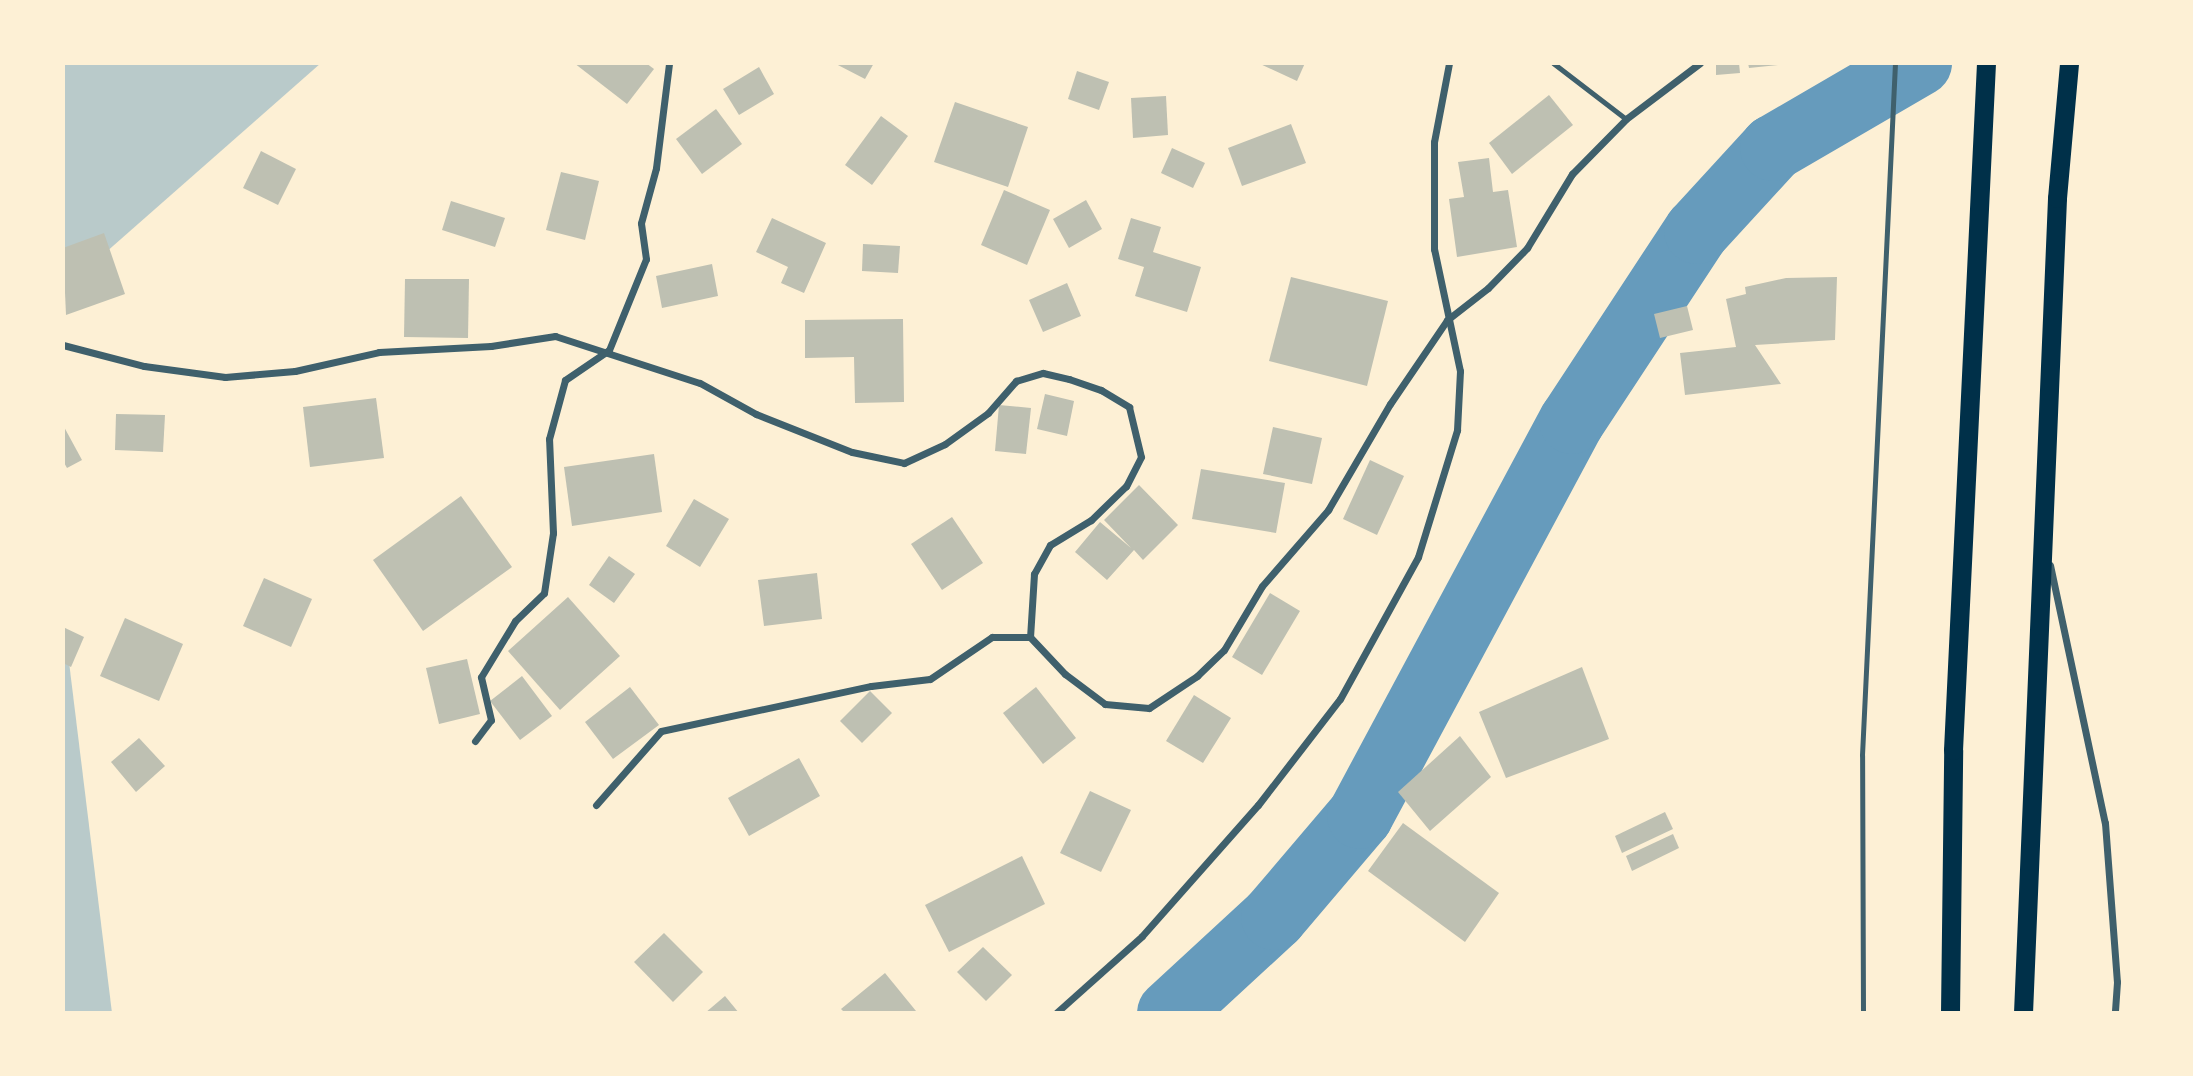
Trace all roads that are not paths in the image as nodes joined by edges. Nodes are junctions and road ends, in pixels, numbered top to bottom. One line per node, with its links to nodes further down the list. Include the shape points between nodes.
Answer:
1 (669, 63): 11 (street, via 656,168 641,223 646,259)
2 (1449, 63): 9 (street, via 1434,142 1434,249)
3 (1553, 63): 8 (lane)
4 (1700, 63): 8 (street)
5 (1895, 63): 17 (lane, via 1862,755)
6 (1986, 63): 18 (highway, via 1953,750)
7 (2069, 63): 12 (highway, via 2057,198)
8 (1626, 119): 9 (street, via 1572,174 1527,248 1488,288)
9 (1447, 320): 13 (street, via 1390,404 1328,510 1262,586 1224,650 1197,676 1149,708 1105,704 1065,674); 16 (street, via 1460,371 1457,430 1418,557 1340,699 1258,805 1142,936)
10 (63, 345): 11 (street, via 144,366 225,377 295,371 379,352 491,346 555,336)
11 (609, 350): 13 (street, via 700,383 756,414 852,452 904,463 988,413 1016,381 1043,373 1101,390 1129,407 1141,457 1126,486 1091,520 1050,545 1034,574); 14 (street, via 565,380 549,439 553,533 544,593 515,621 481,677 491,720)
12 (2043, 537): 19 (highway); 20 (street, via 2105,823 2117,982)
13 (1030, 637): 15 (street, via 992,637 930,679 870,686 661,732)
14 (475, 741)
15 (596, 805)
16 (1056, 1013)
17 (1863, 1013)
18 (1950, 1013)
19 (2023, 1013)
20 (2115, 1013)

